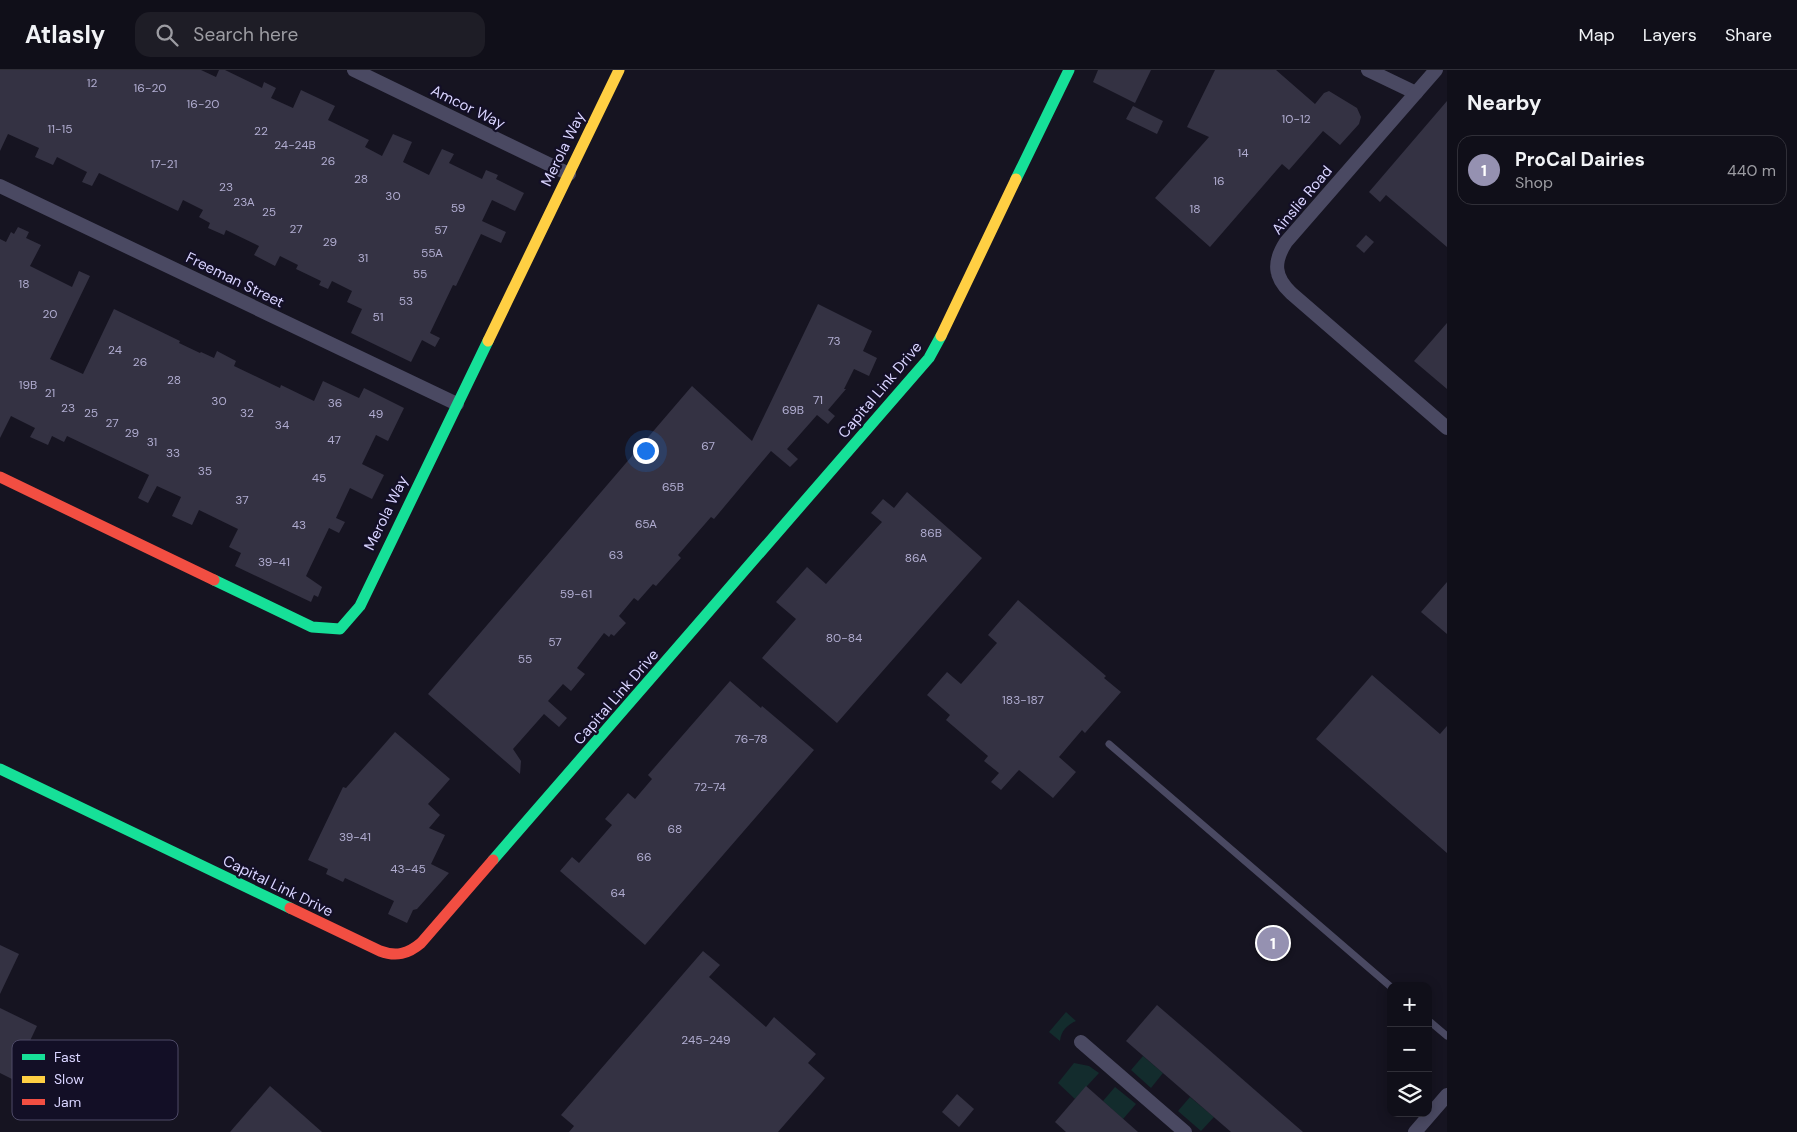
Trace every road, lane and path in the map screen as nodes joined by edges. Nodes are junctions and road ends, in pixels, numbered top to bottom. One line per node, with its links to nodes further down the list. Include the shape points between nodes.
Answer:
1 (354, 70): 7 (street, Amcor Way)
2 (619, 70): 7 (street, Merola Way)
3 (1069, 70): 13 (street, Capital Link Drive, via 929,358 412,952 396,956 380,951)
4 (1368, 70): 6 (street)
5 (1436, 70): 6 (street, Ainslie Road)
6 (1416, 93): 10 (street, Ainslie Road, via 1286,242 1278,257 1278,273 1283,286)
7 (569, 174): 9 (street, Merola Way)
8 (0, 186): 9 (street, Freeman Street)
9 (457, 404): 11 (street, Merola Way, via 360,606 340,630 312,627)
10 (1447, 428)
11 (0, 477)
12 (1109, 744): 14 (lane)
13 (0, 768)
14 (1387, 984)
15 (1432, 1023): 16 (lane)
16 (1447, 1036)
17 (1081, 1042): 19 (street)
18 (1447, 1095): 20 (street)
19 (1185, 1132)
20 (1415, 1132)

